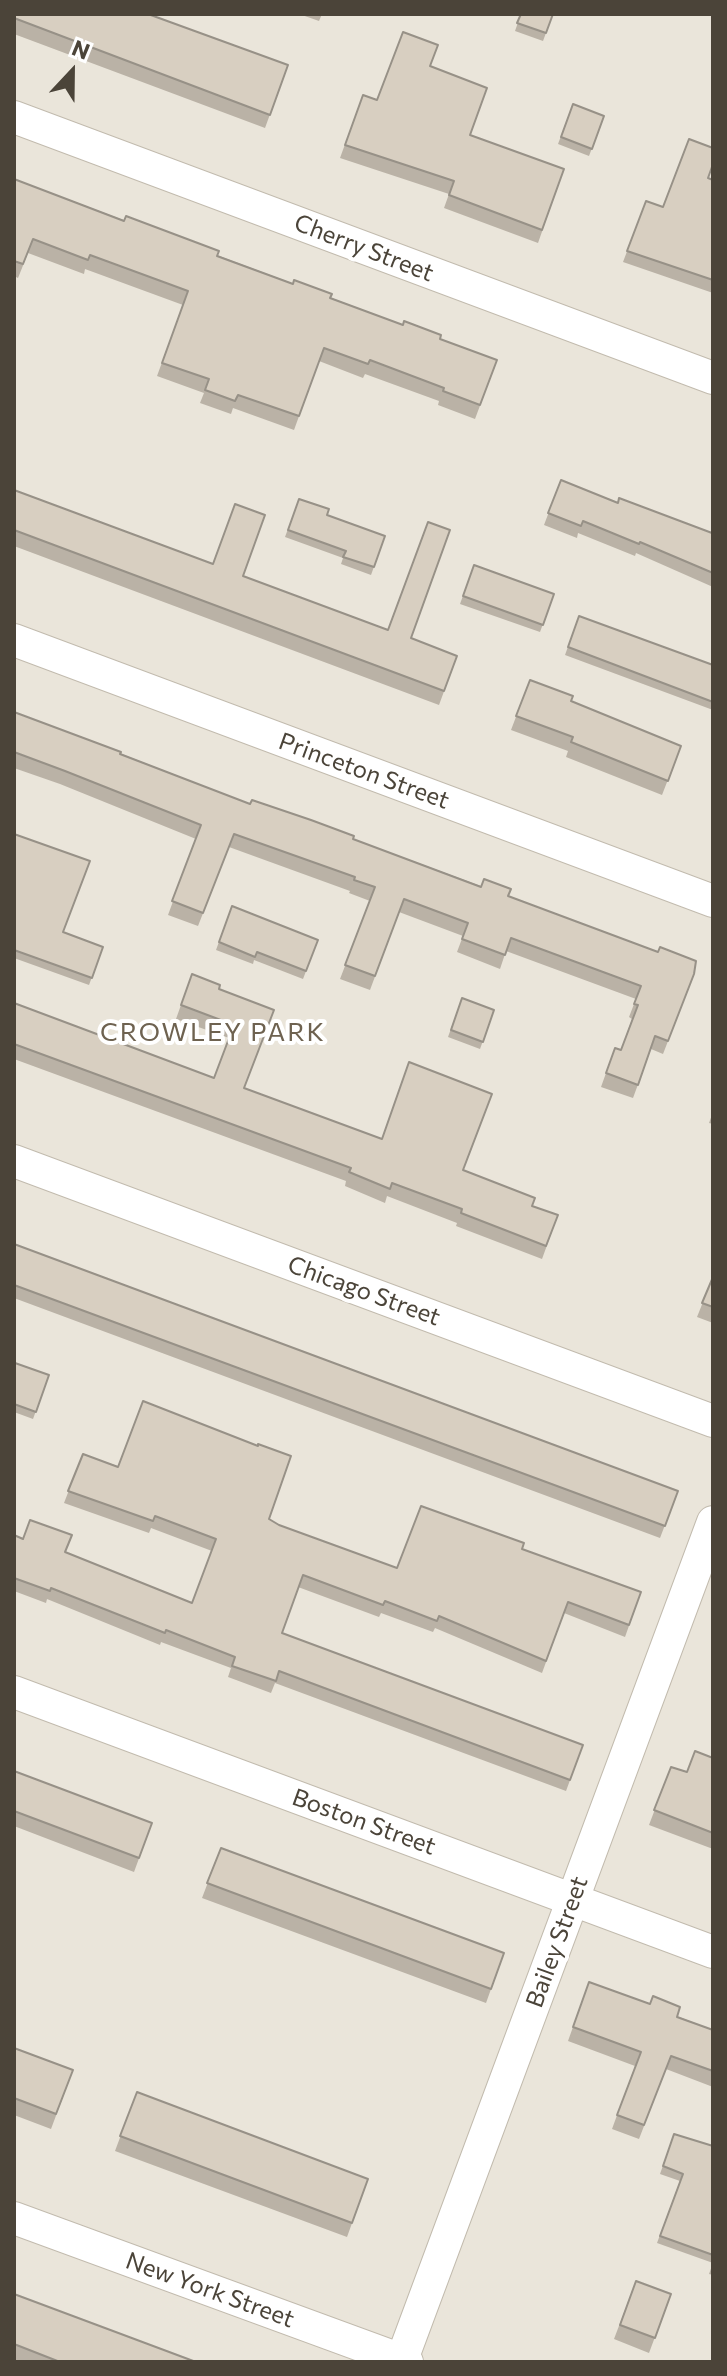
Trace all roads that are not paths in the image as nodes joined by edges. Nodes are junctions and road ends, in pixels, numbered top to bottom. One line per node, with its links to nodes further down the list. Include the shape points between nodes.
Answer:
1 (14, 117): 2 (street, Cherry Street)
2 (713, 378)
3 (14, 640): 4 (street, Princeton Street)
4 (713, 901)
5 (14, 1161): 6 (street, Chicago Street)
6 (713, 1421)
7 (713, 1522): 9 (street, Bailey Street)
8 (14, 1692): 9 (street, Boston Street)
9 (573, 1899): 10 (street, Boston Street); 12 (street, Bailey Street)
10 (713, 1952)
11 (14, 2218): 12 (street, New York Street)
12 (403, 2361)

